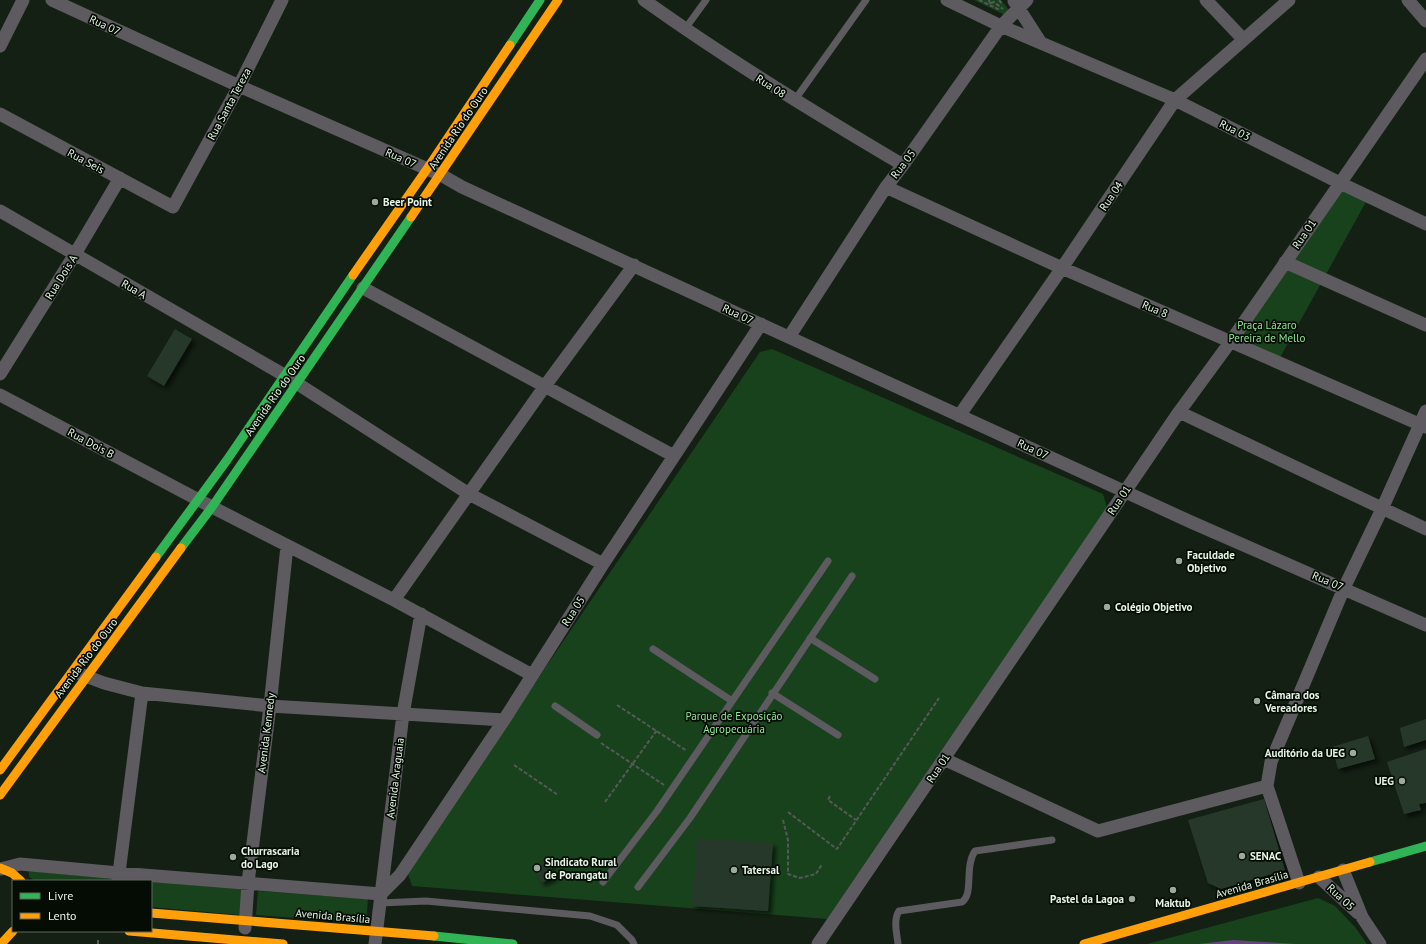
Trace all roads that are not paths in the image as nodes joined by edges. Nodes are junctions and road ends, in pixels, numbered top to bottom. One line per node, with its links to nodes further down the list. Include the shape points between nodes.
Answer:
1 (23, 0): 19 (street)
2 (52, 0): 21 (street, Rua 07)
3 (282, 0): 21 (street, Rua Santa Tereza)
4 (540, 0): 25 (main road, Avenida Rio do Ouro)
5 (558, 0): 26 (main road, Avenida Rio do Ouro)
6 (644, 0): 16 (street, Rua 08)
7 (706, 0): 16 (lane)
8 (866, 0): 23 (lane)
9 (947, 0): 15 (street, Rua 03)
10 (1206, 0): 17 (street)
11 (1289, 0): 17 (street, Rua 04)
12 (1408, 0): 14 (street)
13 (1020, 2): 15 (street, Rua 05); 18 (street)
14 (1426, 21)
15 (1001, 26): 18 (street, Rua 03); 27 (street, Rua 05)
16 (685, 29): 23 (street, Rua 08)
17 (1243, 39): 22 (street, Rua 04)
18 (1041, 43): 22 (street, Rua 03)
19 (0, 46)
20 (1426, 59): 31 (street, Rua 01)
21 (239, 86): 28 (street, Rua 07); 33 (street, Rua Santa Tereza)
22 (1175, 100): 31 (street, Rua 03); 41 (street, Rua 04)
23 (794, 101): 27 (street, Rua 08)
24 (0, 114): 30 (street, Rua Seis)
25 (446, 141): 26 (main road); 28 (main road, Avenida Rio do Ouro)
26 (458, 149): 29 (main road, Avenida Rio do Ouro)
27 (903, 165): 32 (street, Rua 05)
28 (427, 169): 29 (street, Rua 07); 37 (main road, Avenida Rio do Ouro)
29 (441, 175): 39 (main road, Avenida Rio do Ouro); 40 (street, Rua 07)
30 (120, 178): 33 (street, Rua Seis); 36 (street, Rua Dois A)
31 (1340, 183): 35 (street, Rua 03); 38 (street, Rua 01)
32 (886, 187): 41 (street, Rua 8); 45 (street, Rua 05)
33 (173, 207)
34 (0, 211): 36 (street, Rua A)
35 (1426, 224)
36 (75, 254): 47 (street, Rua Dois A); 48 (street, Rua A)
37 (367, 256): 39 (main road); 48 (main road, Avenida Rio do Ouro)
38 (1285, 262): 44 (street); 46 (street, Rua 01)
39 (380, 264): 42 (main road, Avenida Rio do Ouro)
40 (634, 265): 43 (street, Rua 07); 50 (street)
41 (1062, 268): 46 (street, Rua 8); 54 (street, Rua 04)
42 (363, 288): 49 (main road, Avenida Rio do Ouro); 50 (street)
43 (761, 324): 45 (street, Rua 07); 56 (street, Rua 05)
44 (1426, 325)
45 (789, 337): 54 (street, Rua 07)
46 (1230, 341): 53 (street, Rua 01); 55 (street, Rua 8)
47 (0, 374)
48 (284, 375): 49 (street, Rua A); 59 (main road, Avenida Rio do Ouro)
49 (297, 383): 58 (street, Rua A); 60 (main road, Avenida Rio do Ouro)
50 (545, 386): 56 (street); 58 (street)
51 (0, 395): 59 (street, Rua Dois B)
52 (1426, 411): 55 (street)
53 (1179, 412): 57 (street, Rua 01); 61 (street)
54 (959, 416): 57 (street, Rua 07)
55 (1423, 426): 61 (street)
56 (674, 456): 65 (street, Rua 05)
57 (1125, 492): 69 (street, Rua 07); 88 (street, Rua 01)
58 (469, 494): 65 (street, Rua A); 70 (street)
59 (198, 500): 60 (street, Rua Dois B); 66 (main road, Avenida Rio do Ouro)
60 (212, 507): 63 (street, Rua Dois B); 67 (main road, Avenida Rio do Ouro)
61 (1382, 509): 62 (street); 69 (street)
62 (1426, 529)
63 (287, 546): 70 (street, Rua Dois B); 82 (street, Avenida Kennedy)
64 (828, 561): 81 (lane)
65 (603, 564): 76 (street, Rua 05)
66 (150, 565): 67 (main road); 75 (main road, Avenida Rio do Ouro)
67 (162, 575): 77 (main road, Avenida Rio do Ouro)
68 (852, 576): 73 (lane)
69 (1344, 588): 72 (street, Rua 07); 91 (street, via 1271,762)
70 (394, 600): 71 (street, Rua Dois B)
71 (421, 614): 76 (street, Rua Dois B); 84 (street, Avenida Araguaia)
72 (1426, 625)
73 (810, 638): 78 (lane); 80 (lane)
74 (653, 649): 81 (lane)
75 (72, 672): 77 (street); 89 (main road, Avenida Rio do Ouro)
76 (532, 675): 85 (street, Rua 05)
77 (87, 677): 79 (street); 90 (main road, Avenida Rio do Ouro)
78 (875, 679)
79 (142, 693): 82 (street); 97 (street)
80 (772, 694): 87 (lane); 103 (lane, via 690,818)
81 (732, 701): 100 (lane, via 672,790)
82 (270, 706): 84 (street); 101 (street, Avenida Kennedy)
83 (555, 706): 86 (lane)
84 (403, 714): 85 (street); 104 (street, Avenida Araguaia)
85 (504, 720): 104 (street, Rua 05, via 400,875)
86 (597, 735)
87 (838, 735)
88 (944, 759): 91 (street, via 1098,831); 118 (street, Rua 01)
89 (2, 764): 90 (street)
90 (18, 769): 92 (main road, Avenida Rio do Ouro)
91 (1267, 786): 102 (street)
92 (0, 795)
93 (1052, 840): 119 (lane, via 975,851 969,867 966,900 899,911 896,915)
94 (1426, 846): 96 (main road, Avenida Brasília)
95 (1, 869): 97 (street, via 20,864); 99 (main road, via 12,873)
96 (1343, 870): 98 (main road, Avenida Brasília); 106 (street, Rua 05)
97 (119, 877): 101 (street)
98 (1319, 877): 102 (main road, Avenida Brasília); 106 (street, Rua 05)
99 (20, 880)
100 (604, 882)
101 (248, 883): 104 (street); 107 (street, Avenida Kennedy)
102 (1299, 883): 120 (main road, Avenida Brasília)
103 (638, 887)
104 (380, 898): 112 (street, Avenida Araguaia); 117 (lane, via 590,916 617,925)
105 (152, 913): 107 (main road, Avenida Brasília)
106 (1362, 917): 121 (street, Rua 05)
107 (245, 920): 112 (main road, Avenida Brasília); 113 (street, Avenida Kennedy)
108 (12, 931): 111 (main road)
109 (13, 932): 114 (main road)
110 (140, 932): 113 (main road)
111 (0, 934)
112 (376, 938): 116 (main road, Avenida Brasília)
113 (244, 941): 115 (main road)
114 (1, 944)
115 (283, 944)
116 (513, 944)
117 (634, 944)
118 (818, 944)
119 (898, 944)
120 (1084, 944)
121 (1380, 944)

